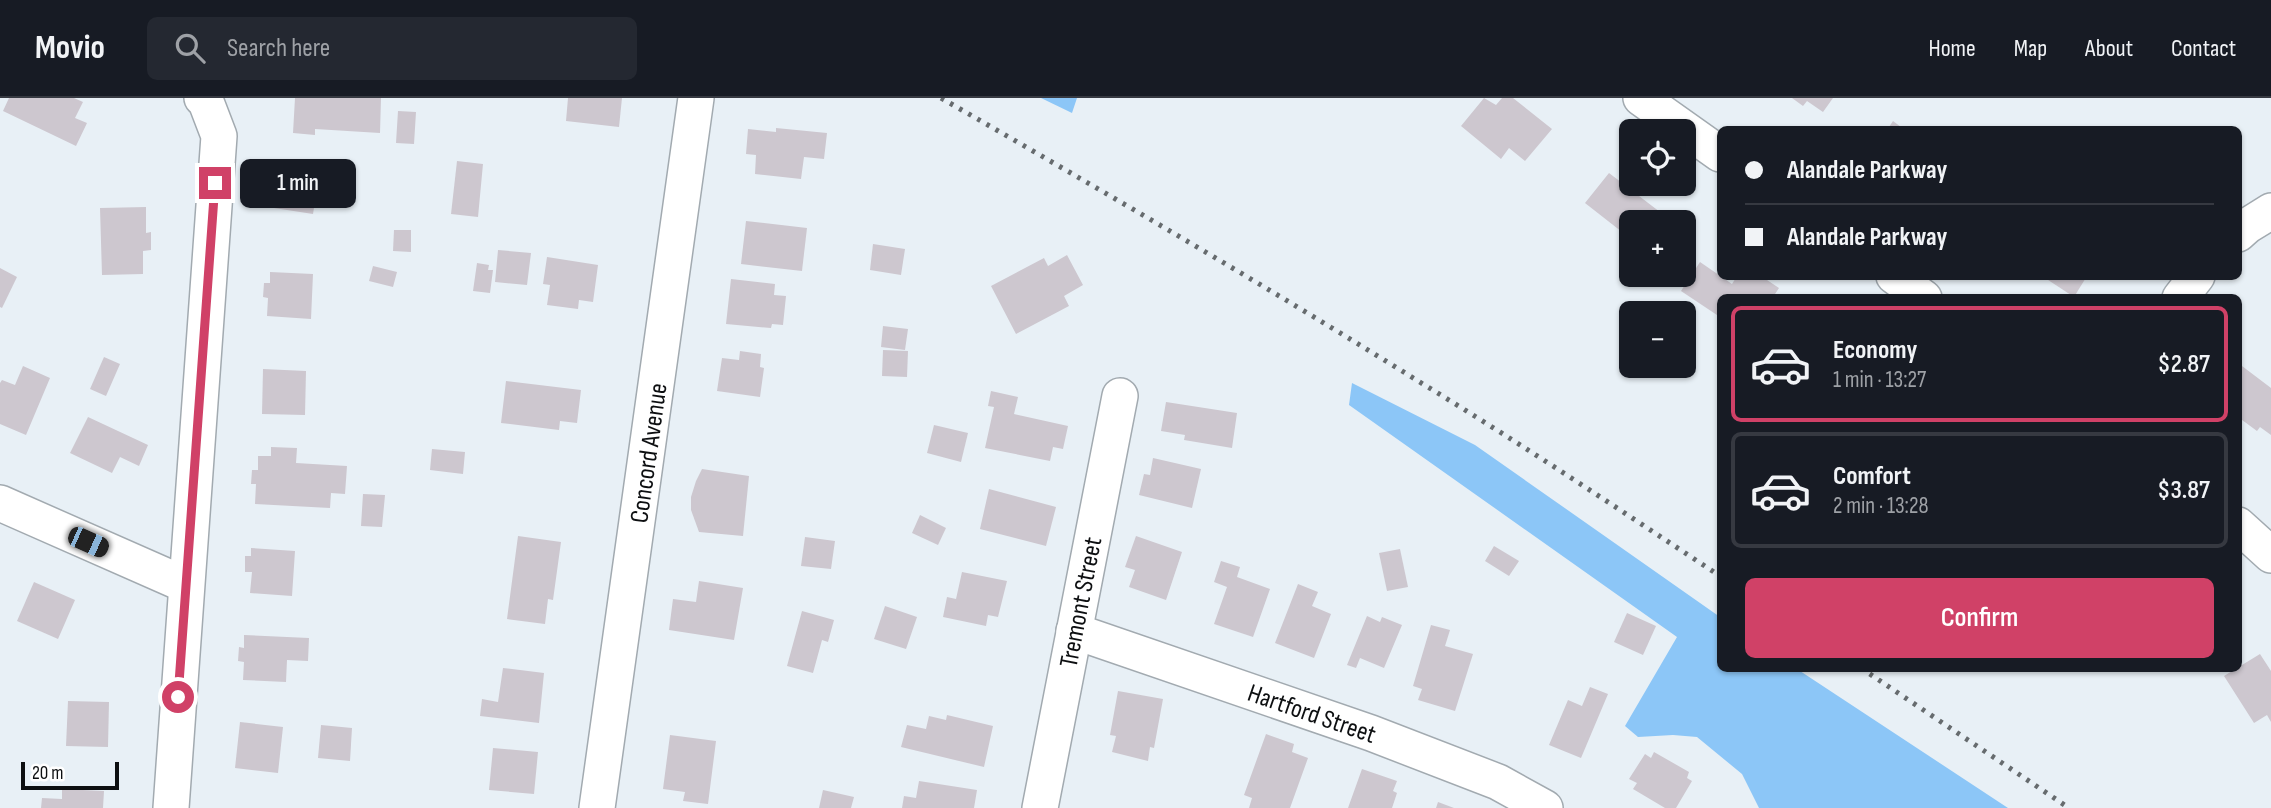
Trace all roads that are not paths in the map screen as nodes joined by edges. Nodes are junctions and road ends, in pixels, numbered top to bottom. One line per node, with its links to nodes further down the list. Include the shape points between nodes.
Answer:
1 (202, 98): 15 (street, via 219,136)
2 (696, 98): 18 (street, Concord Avenue)
3 (1641, 98): 4 (street)
4 (1717, 152)
5 (2271, 211): 6 (street)
6 (2242, 230)
7 (1899, 280): 9 (street)
8 (2194, 280): 10 (street)
9 (1919, 294)
10 (2183, 294)
11 (1120, 396): 16 (street, Tremont Street)
12 (0, 503): 15 (street)
13 (2242, 528): 14 (street)
14 (2271, 555)
15 (186, 585): 17 (street)
16 (1074, 631): 19 (street, Tremont Street); 20 (street, Hartford Street, via 1371,733 1498,782)
17 (171, 808)
18 (597, 808)
19 (1040, 808)
20 (1545, 808)

